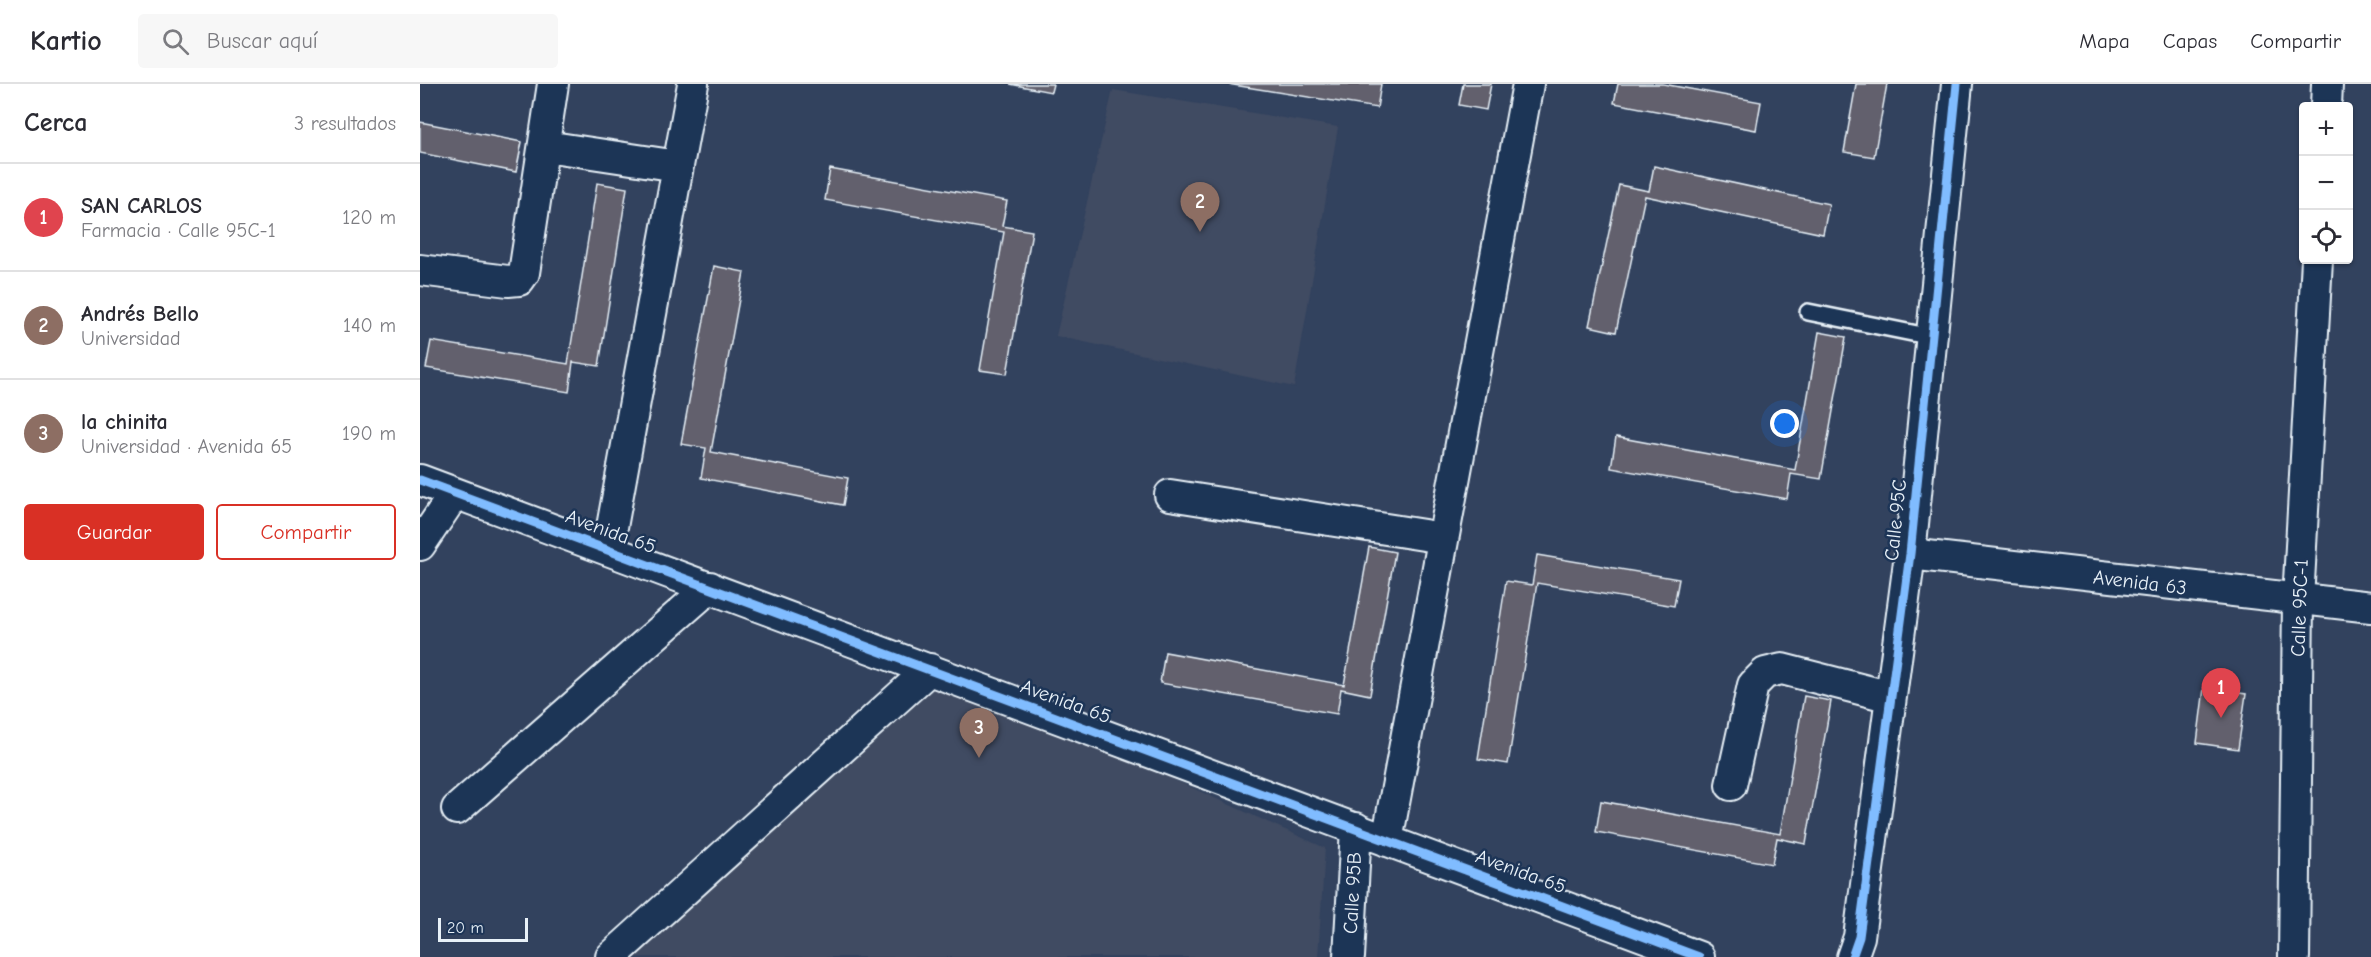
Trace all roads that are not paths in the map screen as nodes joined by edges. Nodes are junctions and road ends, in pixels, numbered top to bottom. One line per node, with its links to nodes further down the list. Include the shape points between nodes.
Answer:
1 (553, 84): 7 (street)
2 (693, 84): 8 (street)
3 (1528, 84): 16 (street)
4 (1957, 84): 12 (street, Calle 95C)
5 (2327, 84): 6 (street)
6 (2326, 102)
7 (545, 146): 8 (street); 10 (street, via 524,273 519,280)
8 (678, 166): 18 (street)
9 (2317, 264): 21 (street, Calle 95C-1)
10 (420, 270)
11 (1808, 312): 12 (lane)
12 (1932, 337): 19 (street, Calle 95C)
13 (420, 480): 14 (street, Avenida 65)
14 (455, 493): 17 (street); 18 (street, Avenida 65)
15 (1170, 495): 16 (street)
16 (1443, 538): 28 (street)
17 (420, 545)
18 (608, 549): 20 (street, Avenida 65)
19 (1910, 555): 21 (street, Avenida 63); 24 (street, Calle 95C)
20 (710, 587): 23 (street, Avenida 65); 26 (street)
21 (2298, 600): 22 (street, Avenida 63); 33 (street, Calle 95C-1)
22 (2371, 607)
23 (930, 669): 27 (street, Avenida 65); 29 (street)
24 (1891, 697): 25 (street, via 1782,669 1765,673 1753,685); 32 (street, Calle 95C, via 1859,937)
25 (1731, 785)
26 (457, 809)
27 (1356, 828): 28 (street, Avenida 65); 30 (street, Calle 95B)
28 (1388, 841): 31 (street, Avenida 65)
29 (611, 957)
30 (1348, 957)
31 (1699, 957)
32 (1852, 957)
33 (2294, 957)

